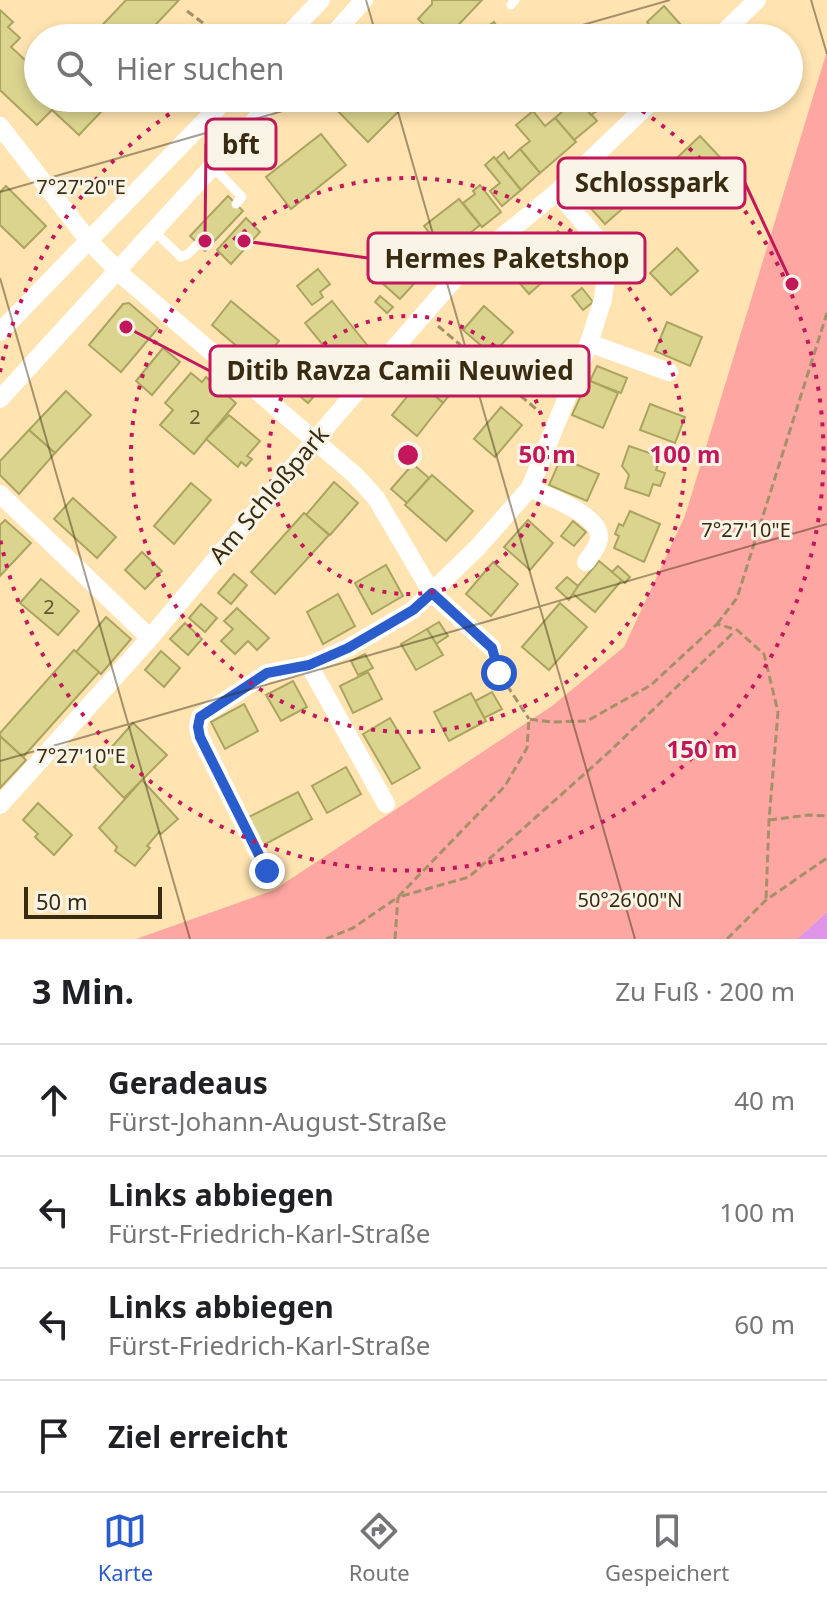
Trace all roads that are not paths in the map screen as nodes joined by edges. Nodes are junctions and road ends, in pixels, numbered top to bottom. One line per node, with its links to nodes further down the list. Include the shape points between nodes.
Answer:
1 (364, 0): 5 (street)
2 (757, 0): 6 (street)
3 (311, 3): 4 (street)
4 (295, 24)
5 (343, 24)
6 (732, 24)
7 (213, 112): 15 (street)
8 (262, 112): 11 (street)
9 (640, 112): 12 (street, Am Schloßpark)
10 (0, 126): 15 (street)
11 (213, 167): 13 (lane, via 242,197); 14 (street)
12 (557, 192): 19 (street, via 595,236 607,269); 22 (street, Am Schloßpark, via 464,268)
13 (236, 204)
14 (154, 231): 16 (lane, via 181,257); 17 (street)
15 (89, 241): 17 (street); 18 (street)
16 (198, 244)
17 (117, 270): 21 (street); 22 (street)
18 (0, 332)
19 (589, 343): 20 (street); 23 (street)
20 (669, 372)
21 (0, 399)
22 (315, 441): 26 (street, via 376,498); 27 (street, Am Schloßpark)
23 (530, 488): 25 (street, via 592,519 599,542); 26 (street)
24 (0, 494): 27 (street)
25 (586, 562)
26 (432, 593): 28 (street); 29 (street, via 387,627)
27 (150, 638): 31 (street, Am Schloßpark)
28 (492, 648)
29 (309, 665): 30 (street); 32 (street, via 267,673 200,717 198,727)
30 (386, 804)
31 (0, 805)
32 (267, 871)

